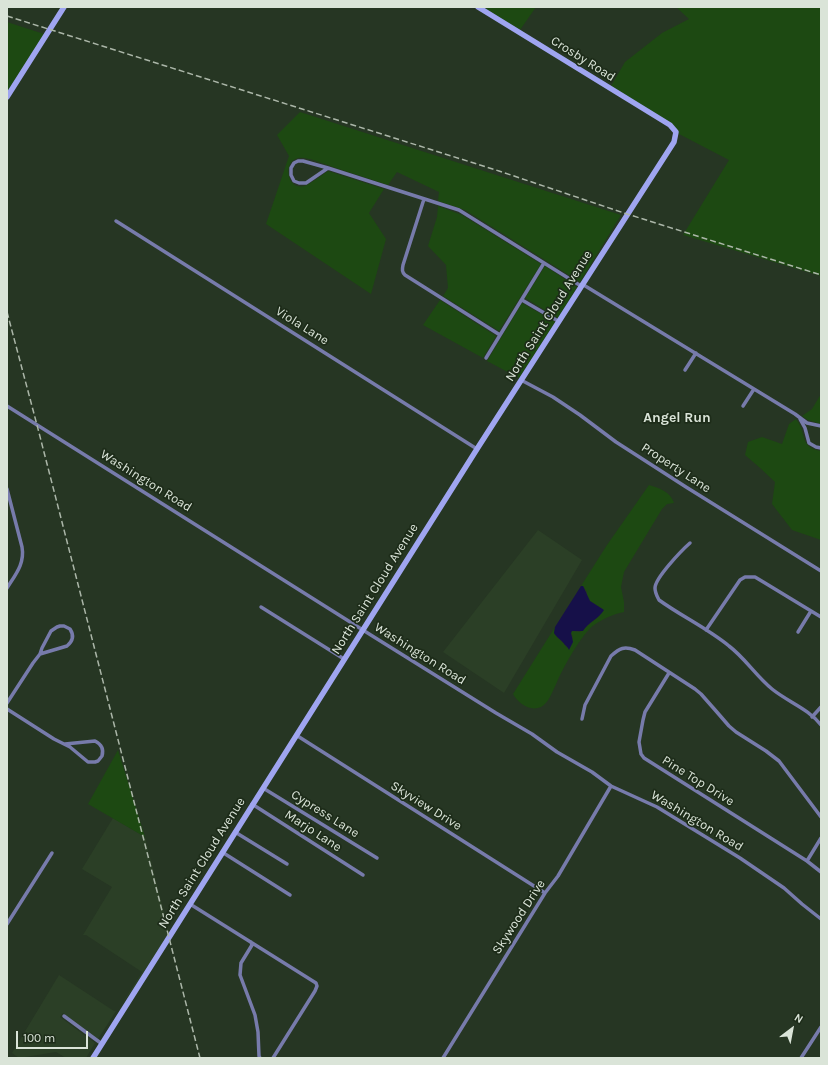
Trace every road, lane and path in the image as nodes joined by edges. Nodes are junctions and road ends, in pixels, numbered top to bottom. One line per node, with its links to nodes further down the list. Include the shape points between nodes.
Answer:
1 (64, 7): 3 (street)
2 (478, 7): 4 (street, Crosby Road, via 670,125)
3 (7, 97)
4 (676, 132): 9 (street, North Saint Cloud Avenue, via 674,142)
5 (328, 168): 5 (street, via 298,161 291,168 291,175 294,181 306,182); 6 (street)
6 (424, 199): 8 (street, via 464,212); 12 (street, via 403,272)
7 (116, 221): 22 (street, Viola Lane)
8 (544, 263): 9 (street); 10 (street)
9 (582, 285): 11 (street, North Saint Cloud Avenue); 13 (street)
10 (522, 300): 11 (street); 12 (street)
11 (558, 321): 16 (street, North Saint Cloud Avenue)
12 (500, 335): 14 (street)
13 (696, 353): 15 (street); 17 (street)
14 (486, 358)
15 (685, 370)
16 (521, 380): 22 (street, North Saint Cloud Avenue); 26 (street, Property Lane, via 554,397 616,442)
17 (754, 389): 19 (street); 20 (street)
18 (7, 406): 31 (street, Washington Road)
19 (743, 406)
20 (800, 418): 21 (street, via 807,423); 23 (street, via 809,443)
21 (821, 426)
22 (477, 448): 31 (street, North Saint Cloud Avenue)
23 (821, 448)
24 (7, 489): 27 (street, via 23,556 21,565)
25 (690, 543): 32 (street, via 679,552 658,581 655,591 659,600)
26 (821, 571)
27 (7, 588)
28 (261, 607): 35 (street)
29 (811, 611): 30 (street); 32 (street, via 755,577 745,578 740,580); 33 (street)
30 (821, 617)
31 (363, 629): 35 (street, North Saint Cloud Avenue); 45 (street, Washington Road)
32 (706, 630): 40 (street, via 730,647 773,690)
33 (798, 632)
34 (40, 654): 34 (street, via 69,645 73,637 71,630 64,626 54,629); 37 (street)
35 (344, 659): 43 (street, North Saint Cloud Avenue)
36 (670, 673): 41 (street, via 635,650 626,648 616,651 584,705); 48 (street, via 701,694 729,726 779,761); 54 (street, Pine Top Drive, via 645,712 639,742 644,758)
37 (7, 703)
38 (821, 707): 40 (street)
39 (7, 709): 44 (street)
40 (812, 717): 42 (street)
41 (582, 719)
42 (821, 725)
43 (296, 735): 46 (street, North Saint Cloud Avenue); 58 (street, Skyview Drive)
44 (65, 744): 44 (street, via 88,762 98,761 102,756 102,747 95,741)
45 (611, 786): 58 (street, Skywood Drive, via 558,876); 61 (street, Washington Road, via 658,807 740,858 784,888)
46 (263, 788): 47 (street, North Saint Cloud Avenue); 53 (street, Cypress Lane)
47 (252, 804): 49 (street, North Saint Cloud Avenue); 57 (street, Marjo Lane)
48 (821, 817)
49 (235, 832): 51 (street, North Saint Cloud Avenue); 55 (street)
50 (821, 838): 54 (street)
51 (222, 852): 59 (street); 60 (street, North Saint Cloud Avenue)
52 (52, 853): 62 (street)
53 (377, 858)
54 (806, 861): 56 (street, Pine Top Drive)
55 (287, 864)
56 (821, 872)
57 (363, 875)
58 (545, 893): 70 (street, Skywood Drive)
59 (290, 895)
60 (190, 904): 63 (street); 66 (street, North Saint Cloud Avenue)
61 (821, 919)
62 (7, 924)
63 (250, 941): 68 (street, via 252,945 241,964 240,975 254,1015); 69 (street, via 317,986)
64 (64, 1016): 66 (street)
65 (821, 1027): 71 (street)
66 (102, 1044): 67 (street, North Saint Cloud Avenue)
67 (93, 1058)
68 (260, 1058)
69 (273, 1058)
70 (443, 1058)
71 (800, 1058)

